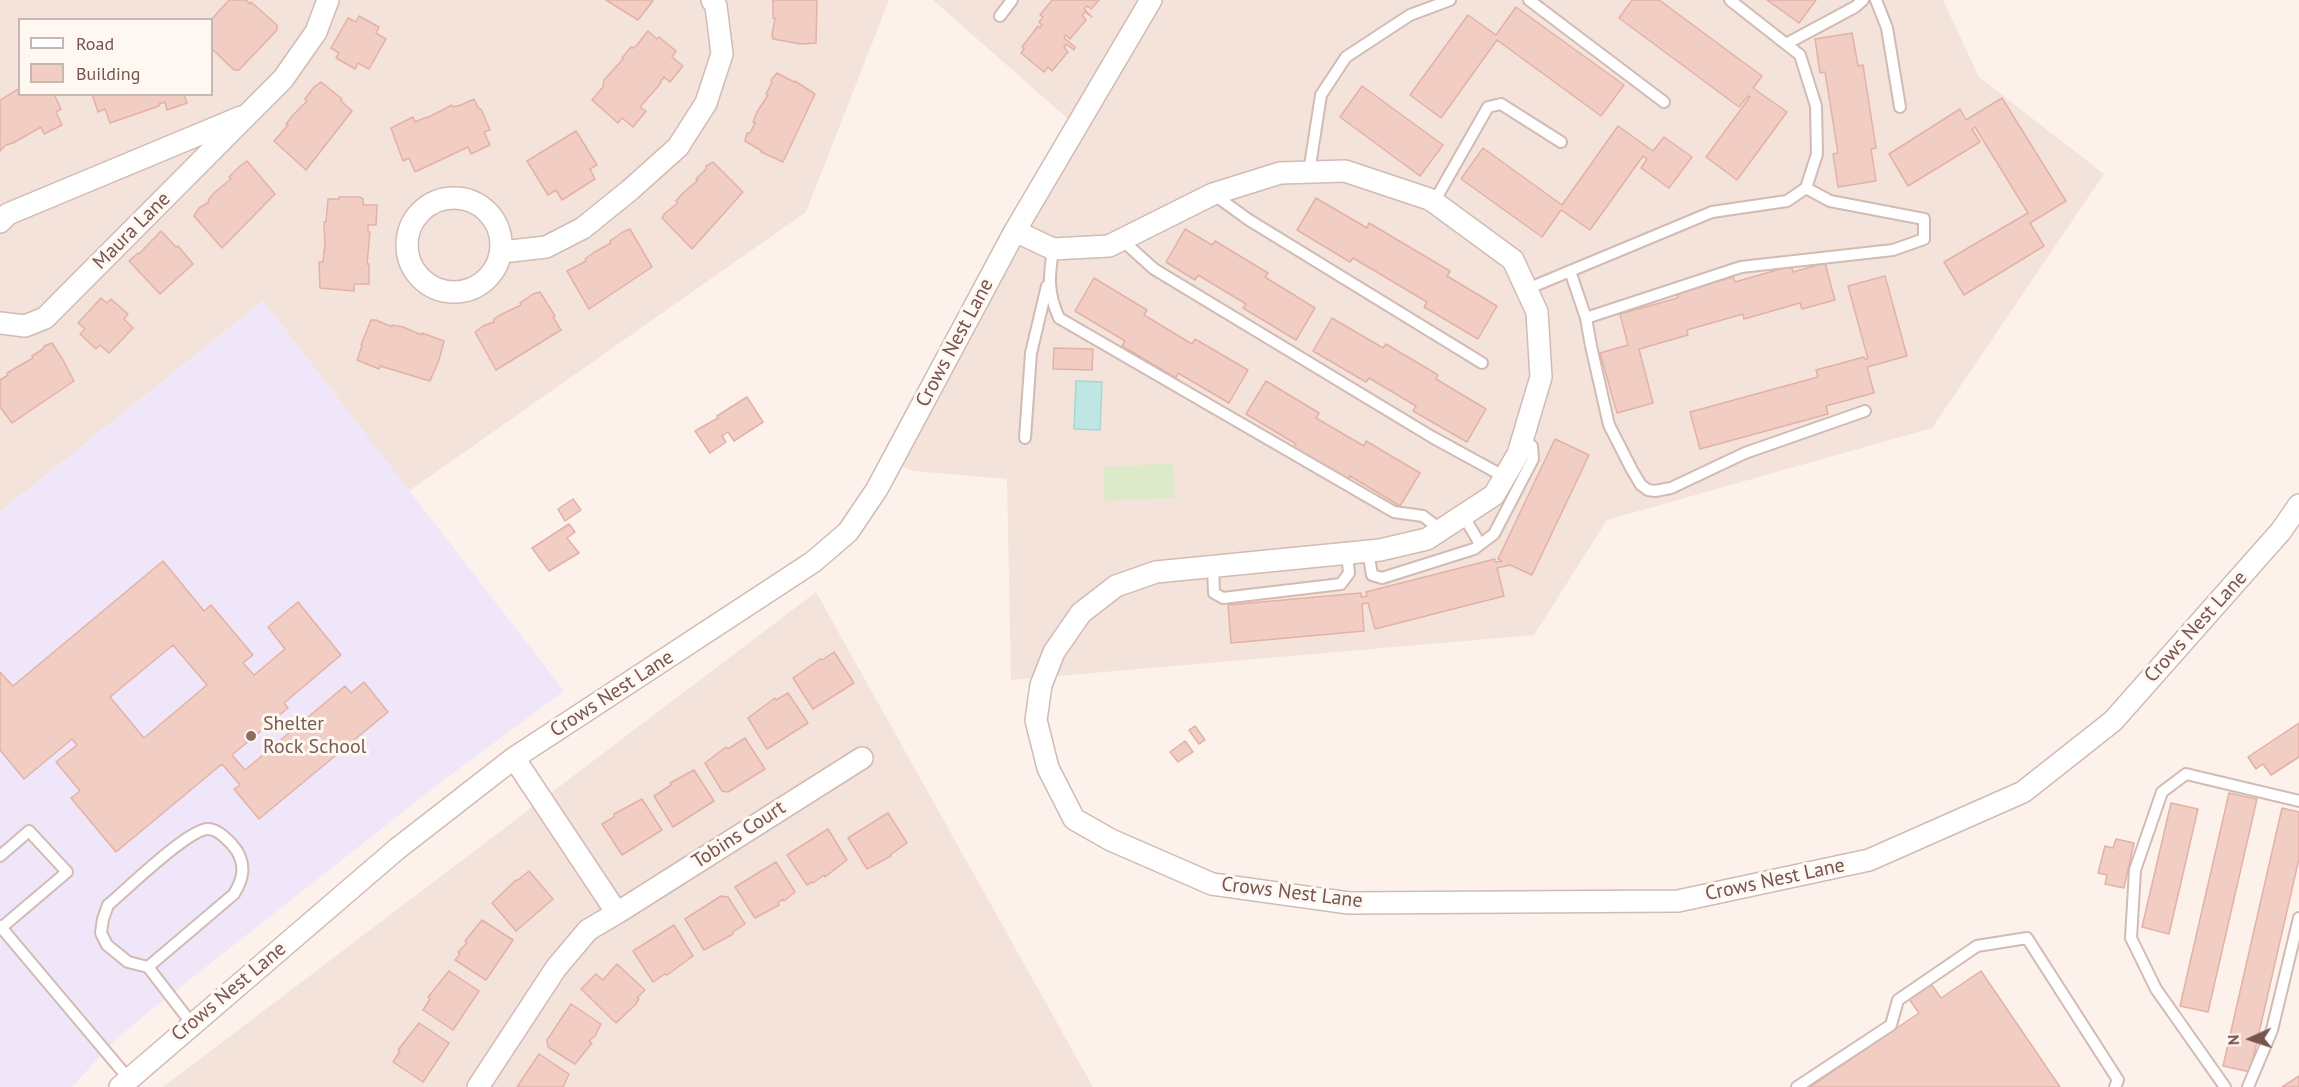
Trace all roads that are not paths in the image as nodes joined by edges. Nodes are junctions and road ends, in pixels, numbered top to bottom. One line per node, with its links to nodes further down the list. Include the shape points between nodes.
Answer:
1 (328, 0): 14 (street, Maura Lane, via 316,32 283,79)
2 (712, 0): 24 (street, via 722,54 706,103 678,147 583,228 546,247)
3 (1012, 0): 10 (lane)
4 (1151, 0): 21 (street, Crows Nest Lane)
5 (1449, 0): 16 (lane, via 1410,15 1346,57 1321,95)
6 (1529, 0): 12 (lane)
7 (1730, 0): 11 (lane)
8 (1863, 0): 11 (lane)
9 (1876, 0): 13 (lane, via 1887,28)
10 (1000, 16)
11 (1786, 44): 17 (lane, via 1800,55 1816,106 1817,154)
12 (1664, 102)
13 (1900, 107)
14 (252, 112): 20 (street, Maura Lane, via 8,214); 29 (street, Maura Lane, via 45,318 25,326)
15 (1561, 142): 19 (lane, via 1501,105 1488,107)
16 (1309, 172): 18 (street, Crows Nest Lane, via 1280,173); 19 (street, Crows Nest Lane, via 1345,171)
17 (1806, 188): 25 (lane, via 1787,201 1712,212); 28 (lane, via 1830,201 1924,219 1924,239 1893,250 1741,267)
18 (1213, 194): 22 (street, Crows Nest Lane); 30 (lane)
19 (1434, 202): 27 (street, Crows Nest Lane, via 1513,260)
20 (0, 222)
21 (1014, 231): 23 (street, Crows Nest Lane); 42 (street, Crows Nest Lane, via 877,489 848,532 813,562)
22 (1122, 240): 23 (street, Crows Nest Lane, via 1109,246); 34 (lane, via 1154,269)
23 (1053, 249): 26 (lane)
24 (501, 252): 24 (street, via 499,227 490,213 459,197 428,205 407,236 410,264 419,278 445,292 465,292 480,286 498,266)
25 (1570, 271): 27 (lane); 28 (lane)
26 (1048, 282): 32 (lane, via 1031,353); 37 (lane, via 1059,318 1394,512 1424,516)
27 (1527, 289): 33 (street, Crows Nest Lane, via 1537,312 1541,377)
28 (1586, 318): 31 (lane, via 1609,425 1632,470 1648,490 1671,488 1745,453)
29 (0, 322)
30 (1482, 363)
31 (1865, 411)
32 (1025, 438)
33 (1523, 440): 34 (street, Crows Nest Lane); 38 (lane, via 1532,446 1533,459 1494,534)
34 (1505, 477): 36 (street, Crows Nest Lane, via 1494,495)
35 (2299, 504): 41 (street, Crows Nest Lane, via 2281,531 2113,720 2023,792 1869,860 1678,901 1349,903 1212,884 1111,840 1074,819 1048,768 1036,720 1041,686 1054,652 1081,613 1116,586 1156,572)
36 (1463, 515): 37 (street, Crows Nest Lane); 38 (lane)
37 (1441, 530): 39 (street, Crows Nest Lane, via 1427,539)
38 (1480, 544): 39 (lane, via 1382,578 1372,575)
39 (1368, 551): 40 (street, Crows Nest Lane)
40 (1347, 553): 41 (street, Crows Nest Lane); 41 (lane, via 1349,573 1341,584 1223,598 1214,593)
41 (1213, 567)
42 (514, 758): 46 (street); 50 (street, Crows Nest Lane, via 397,849)
43 (862, 758): 46 (street, Tobins Court)
44 (2299, 801): 55 (lane, via 2186,774 2162,792 2135,870 2131,938 2156,989)
45 (0, 856): 48 (lane, via 29,831 67,872)
46 (617, 913): 52 (street, Tobins Court, via 588,930 556,968)
47 (2299, 918): 56 (lane, via 2272,1030)
48 (1, 927): 51 (lane)
49 (148, 967): 49 (lane, via 128,962 106,945 101,933 108,905 198,831 210,829 222,835 236,850 243,880 234,894); 50 (lane)
50 (192, 1024): 51 (street, Crows Nest Lane)
51 (124, 1083)
52 (478, 1087)
53 (1797, 1087): 54 (lane, via 1891,1025 1898,1000 1977,946 2027,938 2118,1080)
54 (2115, 1087)
55 (2225, 1087)
56 (2248, 1087)

